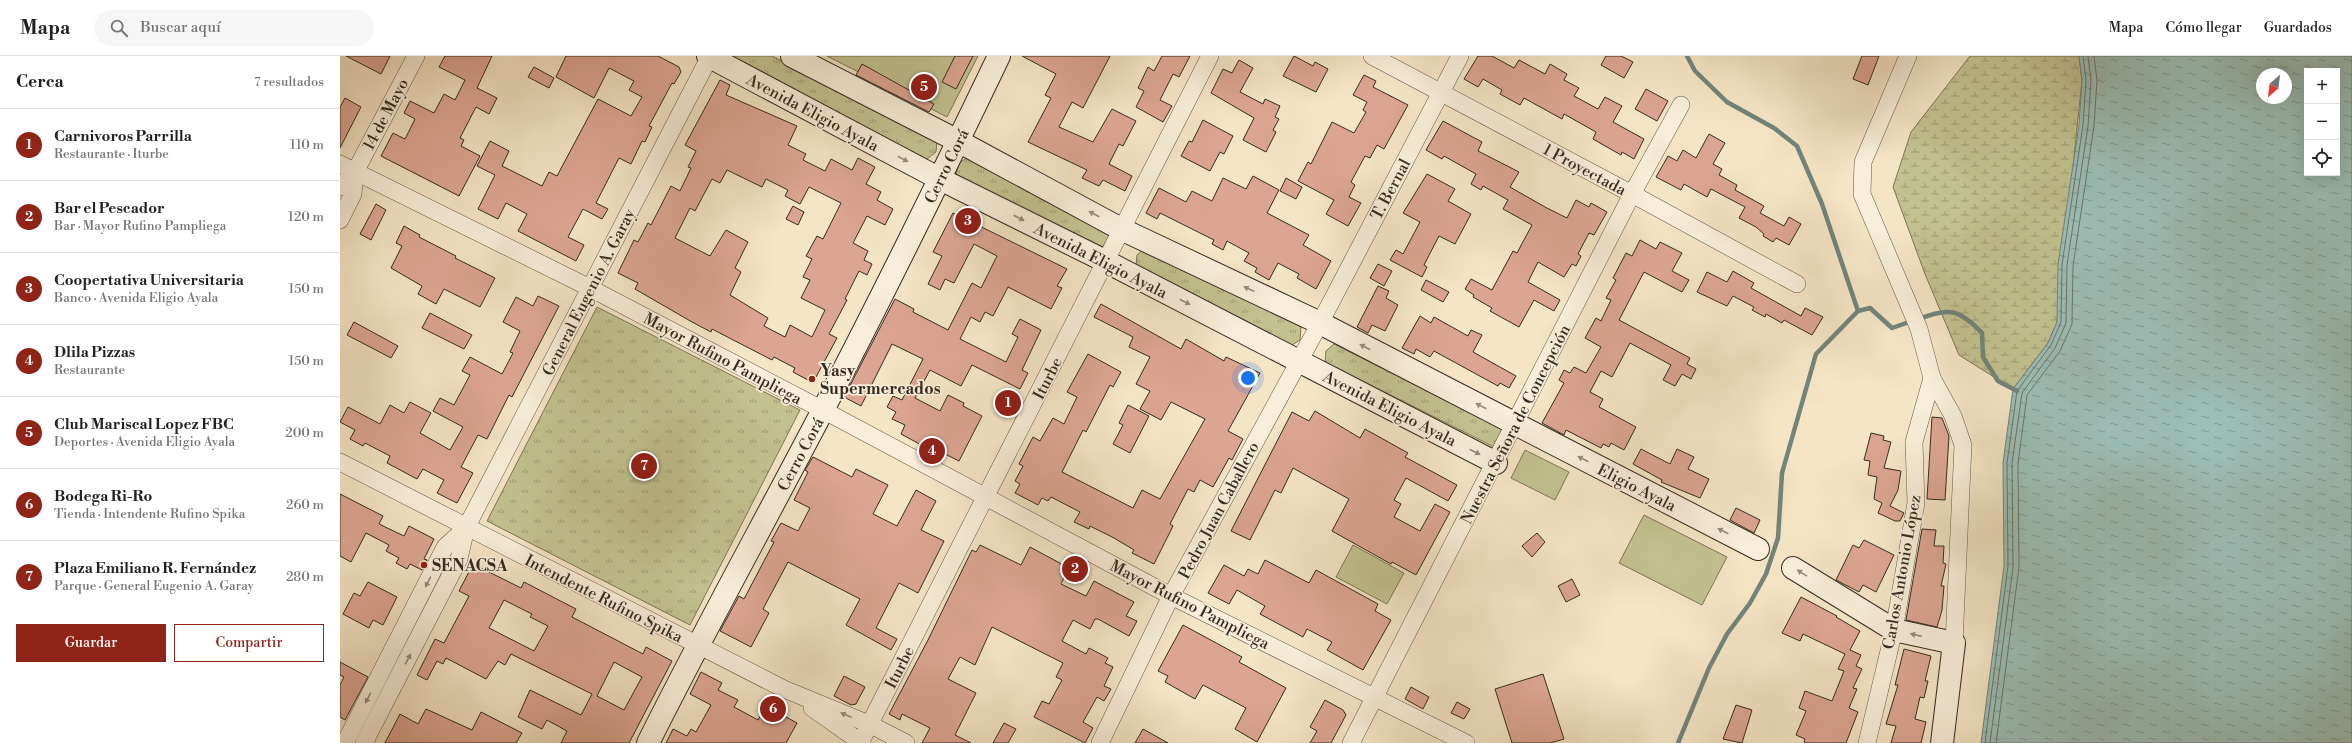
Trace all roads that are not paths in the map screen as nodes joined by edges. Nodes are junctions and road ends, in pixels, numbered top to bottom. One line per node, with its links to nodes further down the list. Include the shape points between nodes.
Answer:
1 (416, 56): 13 (street, 14 de Mayo)
2 (709, 56): 14 (street, Avenida Eligio Ayala, one-way to 14); 21 (street, General Eugenio A. Garay)
3 (792, 56): 11 (street)
4 (999, 56): 11 (street, Cerro Corá)
5 (1210, 56): 18 (street, Iturbe)
6 (1372, 56): 9 (street, 1 Proyectada)
7 (1460, 56): 9 (street, T. Bernal)
8 (1908, 56): 24 (street, via 1863,162 1862,194 1919,329)
9 (1441, 92): 16 (street, 1 Proyectada); 22 (street, T. Bernal)
10 (1680, 105): 16 (street, Nuestra Señora de Concepción)
11 (958, 141): 14 (street, Cerro Corá); 18 (street, one-way to 11)
12 (340, 164): 13 (street, Mayor Rufino Pampliega)
13 (355, 172): 15 (street, 14 de Mayo); 17 (street, 14 de Mayo, via 353,194); 21 (street, Mayor Rufino Pampliega)
14 (940, 179): 19 (street, Avenida Eligio Ayala, one-way to 19); 25 (street, Cerro Corá)
15 (340, 186)
16 (1632, 194): 20 (street, 1 Proyectada); 26 (street, Nuestra Señora de Concepción)
17 (340, 220)
18 (1121, 229): 19 (street, Iturbe); 22 (street, one-way to 18)
19 (1107, 262): 23 (street, Avenida Eligio Ayala, one-way to 23); 29 (street, Iturbe)
20 (1797, 284)
21 (590, 288): 25 (street, Mayor Rufino Pampliega); 30 (street, General Eugenio A. Garay)
22 (1320, 323): 23 (street, Pedro Juan Caballero); 26 (street, one-way to 22)
23 (1298, 361): 28 (street, Avenida Eligio Ayala, one-way to 28); 33 (street, Pedro Juan Caballero)
24 (1932, 378): 34 (street, Carlos Antonio López, via 1914,442 1916,503); 35 (street, via 1953,416 1963,445)
25 (823, 410): 29 (street, Mayor Rufino Pampliega); 36 (street, Cerro Corá)
26 (1515, 424): 28 (street, Nuestra Señora de Concepción); 31 (street, Eligio Ayala, one-way to 26)
27 (340, 462): 30 (street, Intendente Rufino Spika)
28 (1496, 463): 38 (street, Nuestra Señora de Concepción)
29 (986, 497): 33 (street, Mayor Rufino Pampliega); 39 (street, Iturbe)
30 (466, 528): 36 (street, Intendente Rufino Spika); 40 (street, General Eugenio A. Garay, one-way to 40, via 445,547); 41 (street, General Eugenio A. Garay, one-way to 30, via 459,559)
31 (1758, 549)
32 (1793, 568): 34 (street, one-way to 32)
33 (1171, 596): 38 (street, Mayor Rufino Pampliega); 45 (street, Pedro Juan Caballero)
34 (1894, 630): 35 (street, one-way to 34); 48 (street, Carlos Antonio López)
35 (1954, 643): 49 (street)
36 (697, 645): 37 (street, Intendente Rufino Spika); 42 (street, Cerro Corá)
37 (784, 689): 39 (street, Intendente Rufino Spika, one-way to 37); 43 (street, Intendente Rufino Spika)
38 (1374, 696): 46 (street, Nuestra Señora de Concepción); 47 (street, Mayor Rufino Pampliega)
39 (869, 724): 43 (street, Iturbe); 44 (street, Intendente Rufino Spika)
40 (345, 743)
41 (364, 743)
42 (648, 743)
43 (861, 743)
44 (906, 743)
45 (1100, 743)
46 (1350, 743)
47 (1466, 743)
48 (1867, 743)
49 (1942, 743)

